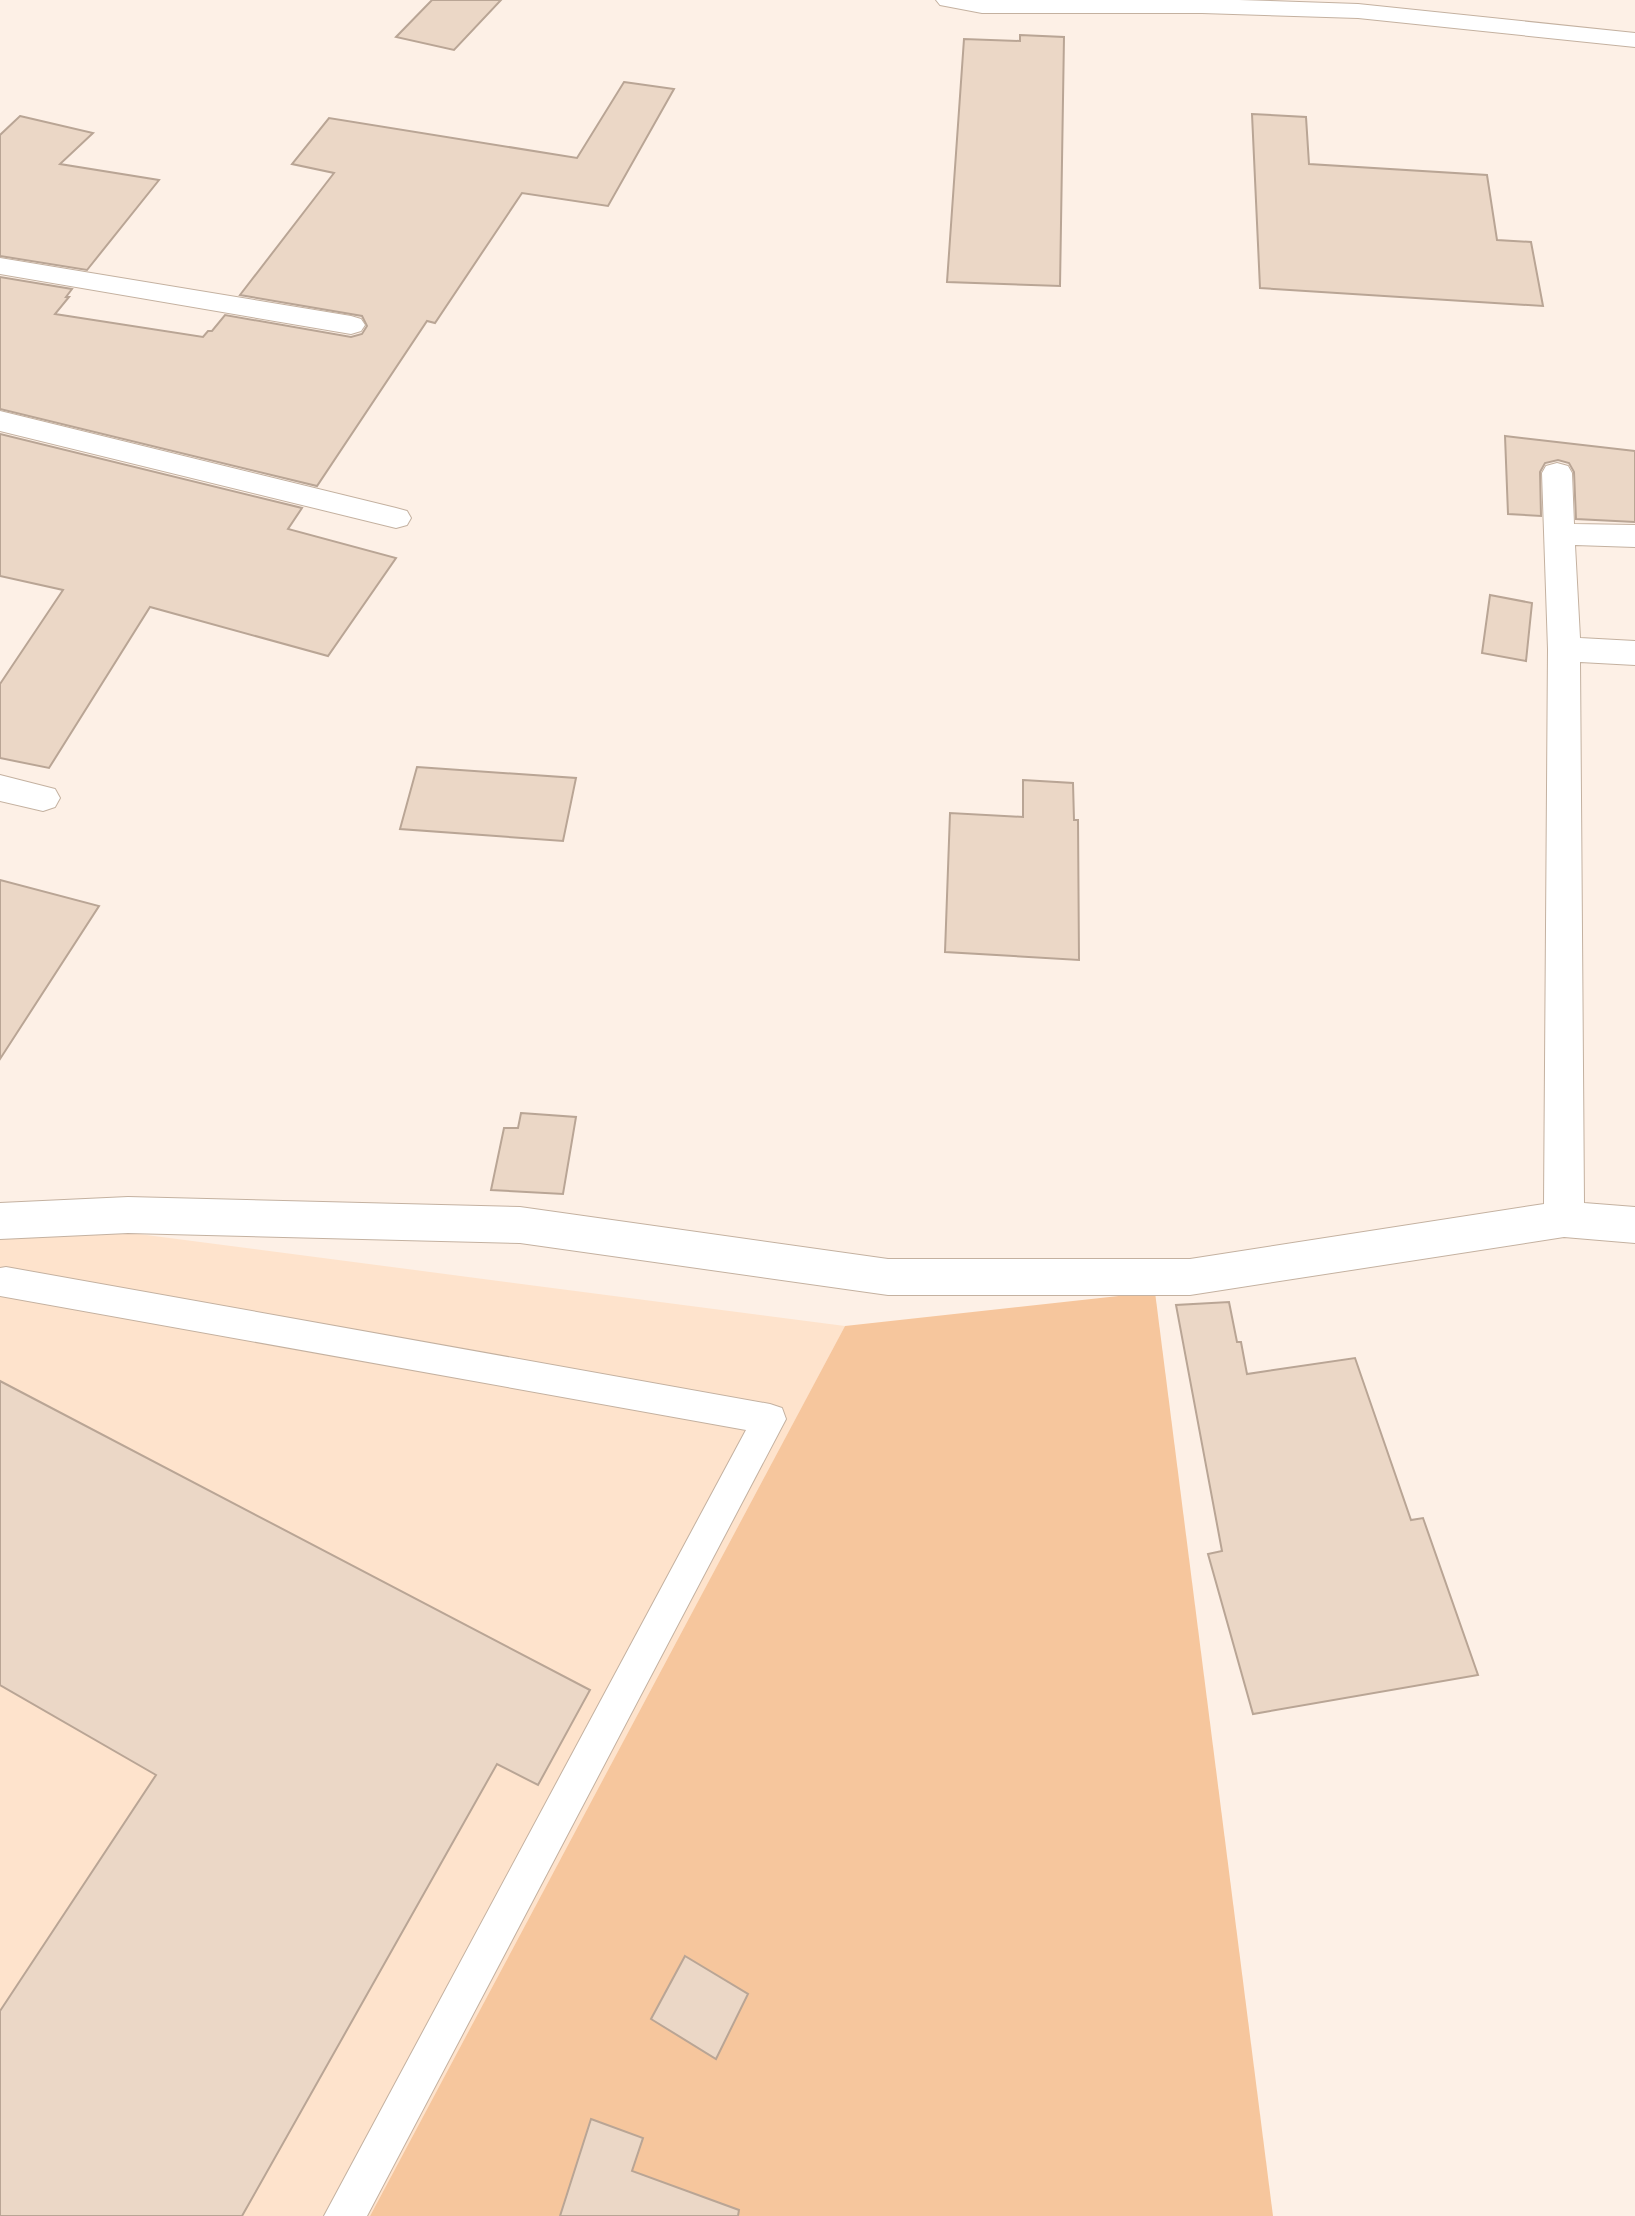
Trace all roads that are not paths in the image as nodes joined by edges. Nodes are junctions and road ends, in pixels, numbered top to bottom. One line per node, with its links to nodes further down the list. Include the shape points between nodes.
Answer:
1 (948, 0): 2 (street, via 982,6 1358,11)
2 (1635, 40)
3 (0, 266): 4 (street)
4 (351, 325)
5 (0, 421): 7 (street)
6 (1556, 473): 8 (street)
7 (396, 518)
8 (1558, 534): 9 (street); 10 (street)
9 (1635, 536)
10 (1564, 649): 11 (street); 14 (street)
11 (1635, 653)
12 (0, 788): 13 (street)
13 (43, 798)
14 (1564, 1219): 15 (street, via 1190,1276 902,1278 520,1225 128,1215); 16 (street)
15 (0, 1221)
16 (1635, 1225)
17 (0, 1282): 18 (lane, via 770,1419)
18 (345, 2216)

